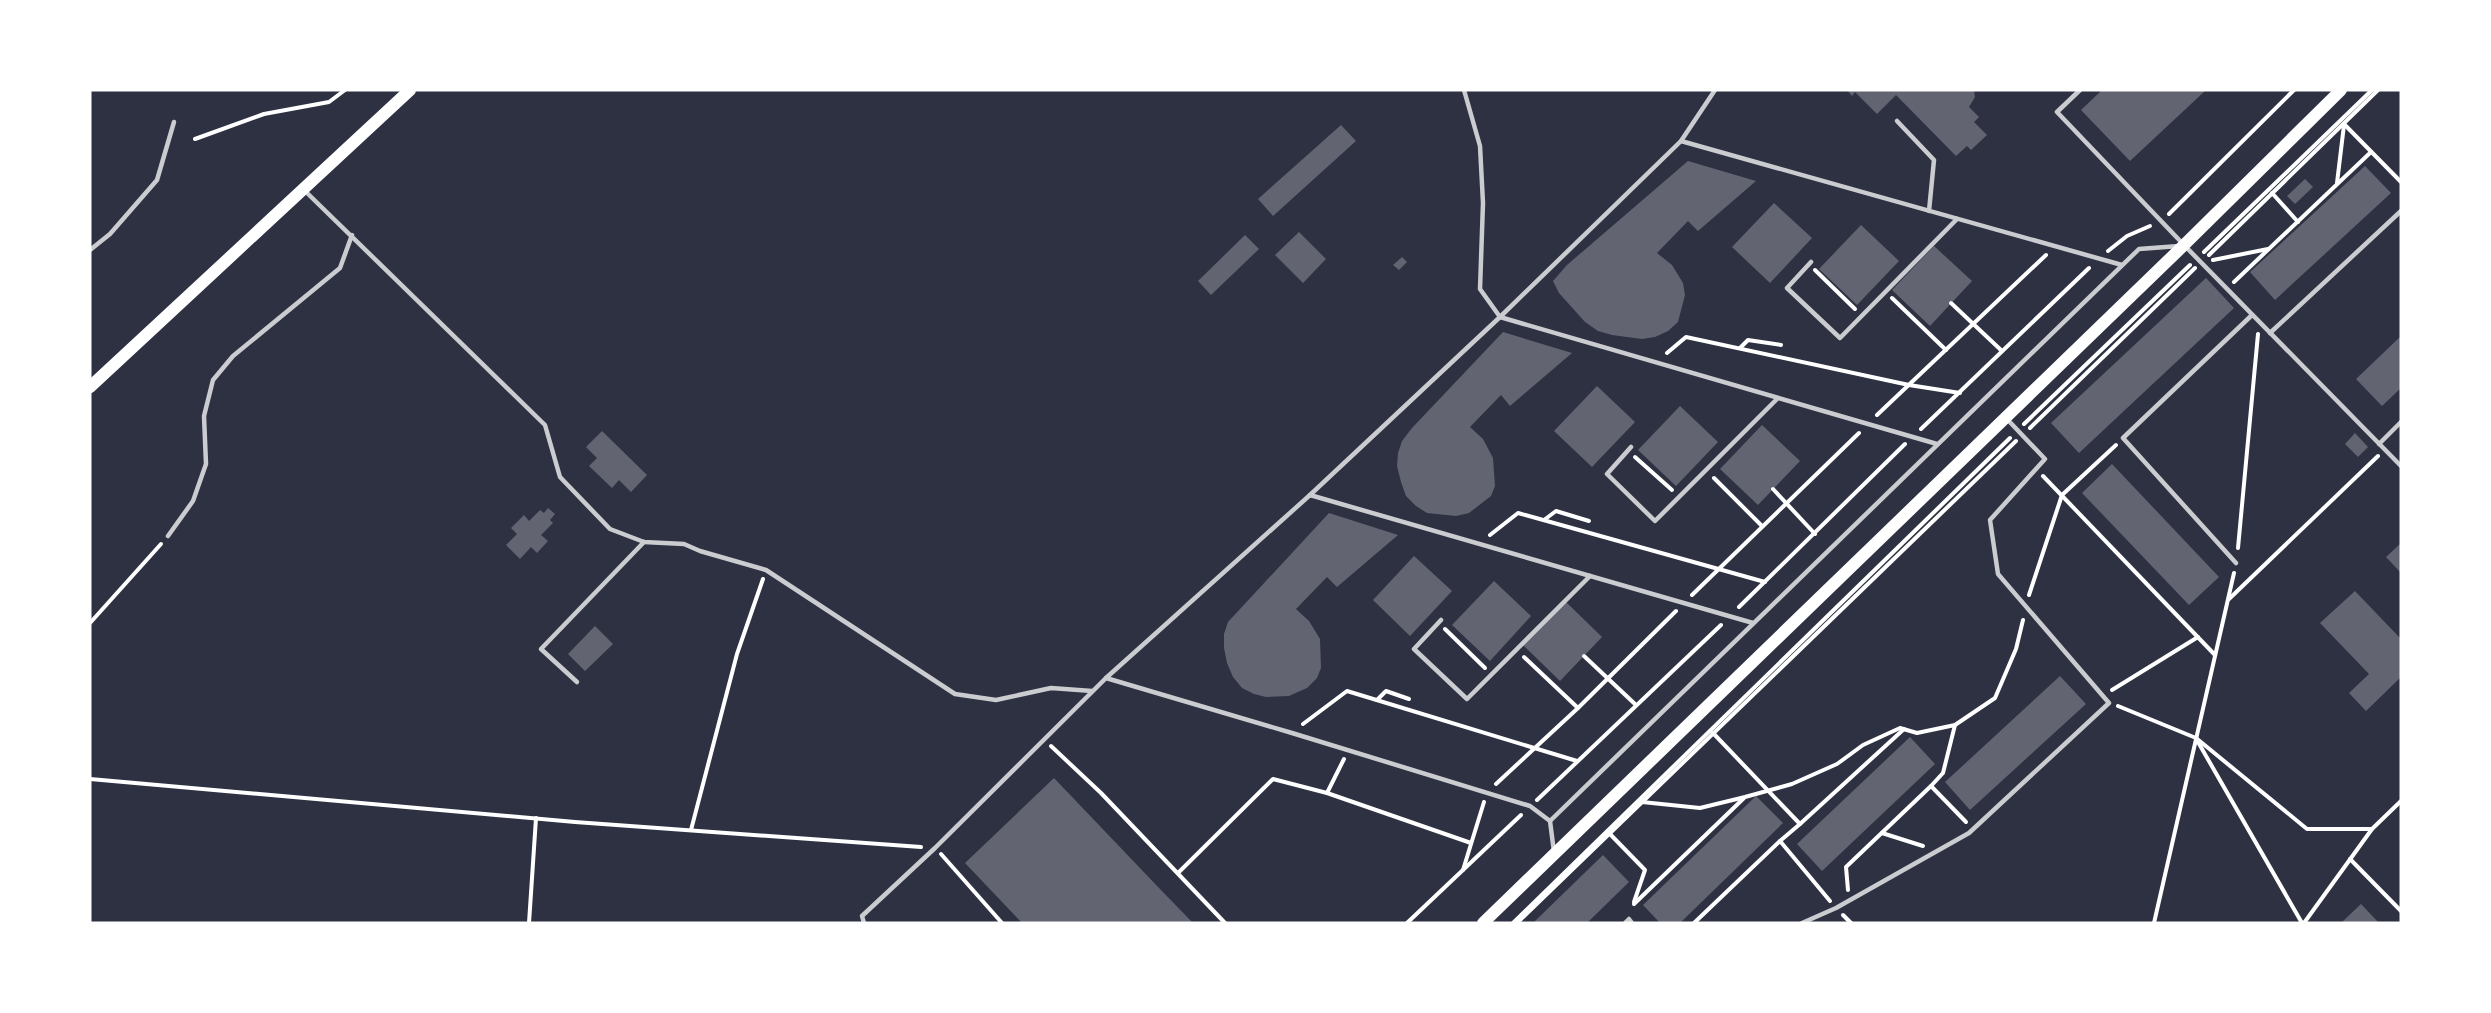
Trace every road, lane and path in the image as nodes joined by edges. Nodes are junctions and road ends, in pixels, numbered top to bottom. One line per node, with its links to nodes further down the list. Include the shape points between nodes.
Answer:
1 (345, 90): 13 (path, via 329,102 264,114)
2 (410, 90): 18 (main road)
3 (1464, 90): 39 (lane, via 1480,146 1480,289)
4 (1715, 90): 14 (lane)
5 (2080, 90): 23 (lane, via 2057,112)
6 (2294, 90): 23 (path)
7 (2341, 90): 26 (main road)
8 (2372, 90): 31 (path)
9 (2378, 90): 12 (path)
10 (1897, 121): 20 (lane, via 1934,160)
11 (174, 122): 29 (lane, via 158,180 110,234)
12 (2344, 124): 15 (path); 17 (path); 19 (path)
13 (195, 139)
14 (1681, 141): 20 (lane); 39 (lane)
15 (2372, 152): 16 (path); 17 (path)
16 (2401, 182)
17 (2337, 184): 24 (path)
18 (304, 190): 25 (lane); 49 (main road)
19 (2272, 193): 24 (path); 31 (path)
20 (1929, 211): 22 (lane)
21 (2401, 211): 41 (lane)
22 (1957, 219): 27 (lane); 35 (lane)
23 (2161, 222): 26 (lane); 30 (path, via 2127,236)
24 (2298, 222): 28 (path)
25 (352, 235): 74 (lane, via 340,268 233,356 213,380 204,416 207,464 193,501); 75 (lane, via 545,425 560,477 610,529)
26 (2184, 245): 31 (lane); 33 (lane, via 2139,249); 52 (main road)
27 (2054, 246): 30 (lane); 40 (path)
28 (2269, 249): 31 (path); 34 (path)
29 (90, 250)
30 (2098, 259): 33 (lane); 46 (path)
31 (2199, 261): 34 (lane); 55 (path)
32 (1810, 263): 38 (path); 38 (lane, via 1787,288 1840,338)
33 (2122, 265): 58 (lane)
34 (2227, 289): 37 (lane)
35 (1886, 292): 38 (lane); 45 (path)
36 (1951, 303): 40 (path)
37 (2252, 315): 41 (lane); 57 (lane)
38 (1862, 316)
39 (1500, 317): 47 (lane); 66 (lane)
40 (1973, 324): 45 (path); 46 (path)
41 (2270, 333): 59 (lane)
42 (1781, 345): 44 (path, via 1748,340)
43 (2257, 345): 77 (path)
44 (1740, 348): 47 (path, via 1686,337); 48 (path)
45 (1946, 350): 48 (path)
46 (2002, 351): 50 (path)
47 (1656, 363): 51 (lane)
48 (1909, 385): 50 (path); 54 (path)
49 (90, 387)
50 (1960, 393): 56 (path)
51 (1778, 399): 54 (lane); 64 (lane)
52 (2006, 417): 55 (lane); 122 (main road)
53 (2401, 422): 59 (lane)
54 (1867, 425): 56 (lane); 69 (path)
55 (2020, 432): 63 (lane, via 2045,459); 107 (path); 129 (path)
56 (1911, 438): 58 (lane); 73 (path)
57 (2123, 438): 67 (path); 77 (lane)
58 (1937, 444): 88 (lane)
59 (2379, 444): 61 (lane)
60 (1630, 449): 68 (path); 68 (lane, via 1607,474 1655,521)
61 (2385, 450): 62 (lane); 82 (path)
62 (2401, 466)
63 (2036, 469): 67 (path); 84 (lane, via 1990,520 1998,574)
64 (1706, 470): 68 (lane); 72 (path)
65 (1773, 489): 69 (path)
66 (1310, 495): 76 (lane); 94 (lane)
67 (2062, 495): 84 (path); 89 (path)
68 (1679, 497)
69 (1786, 503): 72 (path); 73 (path)
70 (1544, 520): 71 (path, via 1556,511); 76 (path, via 1518,513); 78 (path)
71 (1589, 521)
72 (1762, 526): 78 (path)
73 (1815, 534): 81 (path)
74 (168, 536): 87 (path)
75 (644, 542): 79 (lane, via 684,544); 96 (lane, via 542,649)
76 (1479, 544): 80 (lane)
77 (2236, 563): 82 (path)
78 (1719, 569): 81 (path); 83 (path)
79 (766, 570): 97 (lane, via 955,694 996,700 1051,688); 128 (path, via 737,654)
80 (1590, 576): 83 (lane); 90 (lane)
81 (1766, 582): 85 (path)
82 (2228, 600): 91 (path)
83 (1684, 604): 85 (lane); 95 (path)
84 (2025, 606): 101 (lane); 104 (path, via 2016,649 1995,698)
85 (1729, 617): 88 (lane); 102 (path)
86 (1440, 621): 93 (path); 93 (lane, via 1414,650 1467,699)
87 (90, 622)
88 (1753, 623): 124 (lane)
89 (2198, 637): 91 (path); 98 (path)
90 (1516, 650): 93 (lane); 103 (path)
91 (2215, 655): 108 (path)
92 (1584, 656): 95 (path)
93 (1492, 675)
94 (1106, 678): 97 (lane); 106 (lane)
95 (1608, 679): 102 (path); 103 (path)
96 (577, 682)
97 (1092, 691): 109 (lane)
98 (2107, 694)
99 (1409, 699): 100 (path, via 1386,691)
100 (1377, 700): 106 (path, via 1347,691); 110 (path)
101 (2109, 703): 108 (path); 126 (lane)
102 (1636, 705): 112 (path)
103 (1578, 708): 110 (path)
104 (1955, 725): 105 (path, via 1917,733); 114 (path, via 1943,773)
105 (1904, 729): 115 (path, via 1863,745 1836,764 1792,784); 125 (path)
106 (1293, 733): 111 (lane)
107 (1713, 734): 115 (path); 120 (path)
108 (2196, 738): 127 (path, via 2307,829); 153 (path); 154 (path)
109 (1044, 740): 133 (lane); 138 (path)
110 (1534, 748): 112 (path); 117 (path)
111 (1349, 751): 116 (path); 117 (lane)
112 (1578, 761): 121 (path)
113 (90, 779): 123 (path)
114 (1931, 786): 126 (path); 130 (path)
115 (1767, 790): 118 (path); 125 (path)
116 (1327, 793): 132 (path); 138 (path, via 1273,779)
117 (1486, 793): 121 (lane); 132 (path)
118 (1745, 797): 120 (path, via 1700,808); 140 (path)
119 (2401, 801): 127 (path)
120 (1642, 802): 129 (path)
121 (1530, 806): 124 (lane); 137 (path)
122 (1594, 816): 129 (path); 135 (main road)
123 (536, 818): 128 (path); 144 (path)
124 (1550, 821): 135 (lane)
125 (1800, 824): 131 (path)
126 (1973, 829): 134 (lane)
127 (2372, 829): 136 (path)
128 (691, 830): 133 (path)
129 (1608, 832): 140 (path, via 1645,870); 150 (path)
130 (1882, 833): 134 (path); 139 (path, via 1846,867)
131 (1780, 841): 141 (path); 151 (path)
132 (1471, 843): 137 (path)
133 (934, 848): 145 (lane, via 862,916); 146 (path)
134 (1938, 851): 139 (lane)
135 (1554, 854): 149 (main road)
136 (2350, 859): 142 (path); 154 (path)
137 (1463, 871): 148 (path)
138 (1178, 873): 147 (path)
139 (1848, 901): 141 (lane)
140 (1634, 904): 143 (path)
141 (1836, 908): 152 (lane)
142 (2401, 911)
143 (1629, 922)
144 (529, 923)
145 (864, 923)
146 (1002, 923)
147 (1226, 923)
148 (1407, 923)
149 (1483, 923)
150 (1515, 923)
151 (1694, 923)
152 (1802, 923)
153 (2154, 923)
154 (2303, 923)

